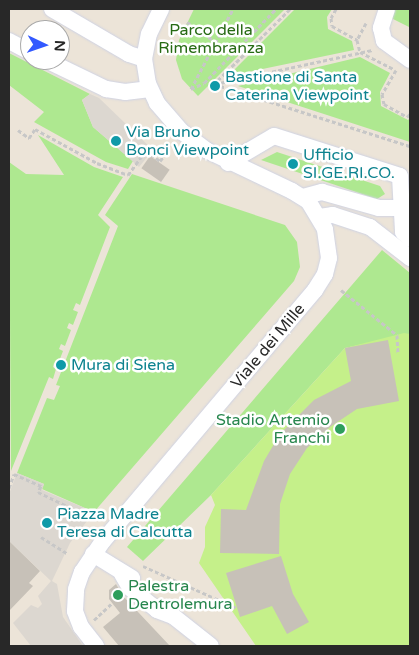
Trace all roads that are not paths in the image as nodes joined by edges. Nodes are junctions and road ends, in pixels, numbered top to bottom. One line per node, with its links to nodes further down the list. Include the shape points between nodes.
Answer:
1 (52, 9): 5 (street, via 129,54)
2 (161, 9): 5 (street, via 147,38)
3 (387, 9): 4 (street, via 381,28 388,46)
4 (407, 58)
5 (144, 59): 7 (street)
6 (67, 70): 7 (street, via 106,89 125,92)
7 (150, 90): 8 (street, via 163,112 182,132)
8 (233, 165): 9 (street); 10 (street, via 274,136 291,140 400,176)
9 (303, 197): 10 (street, via 322,192 379,208); 11 (street)
10 (402, 208): 12 (street)
11 (320, 217): 13 (street, via 339,216 370,227); 14 (street, Viale dei Mille, via 329,247 328,265 320,283)
12 (406, 236)
13 (410, 258)
14 (93, 554): 15 (street, Viale dei Mille, via 74,597 76,616); 16 (street, via 122,574 130,588 156,610 173,616)
15 (89, 637)
16 (211, 646)

